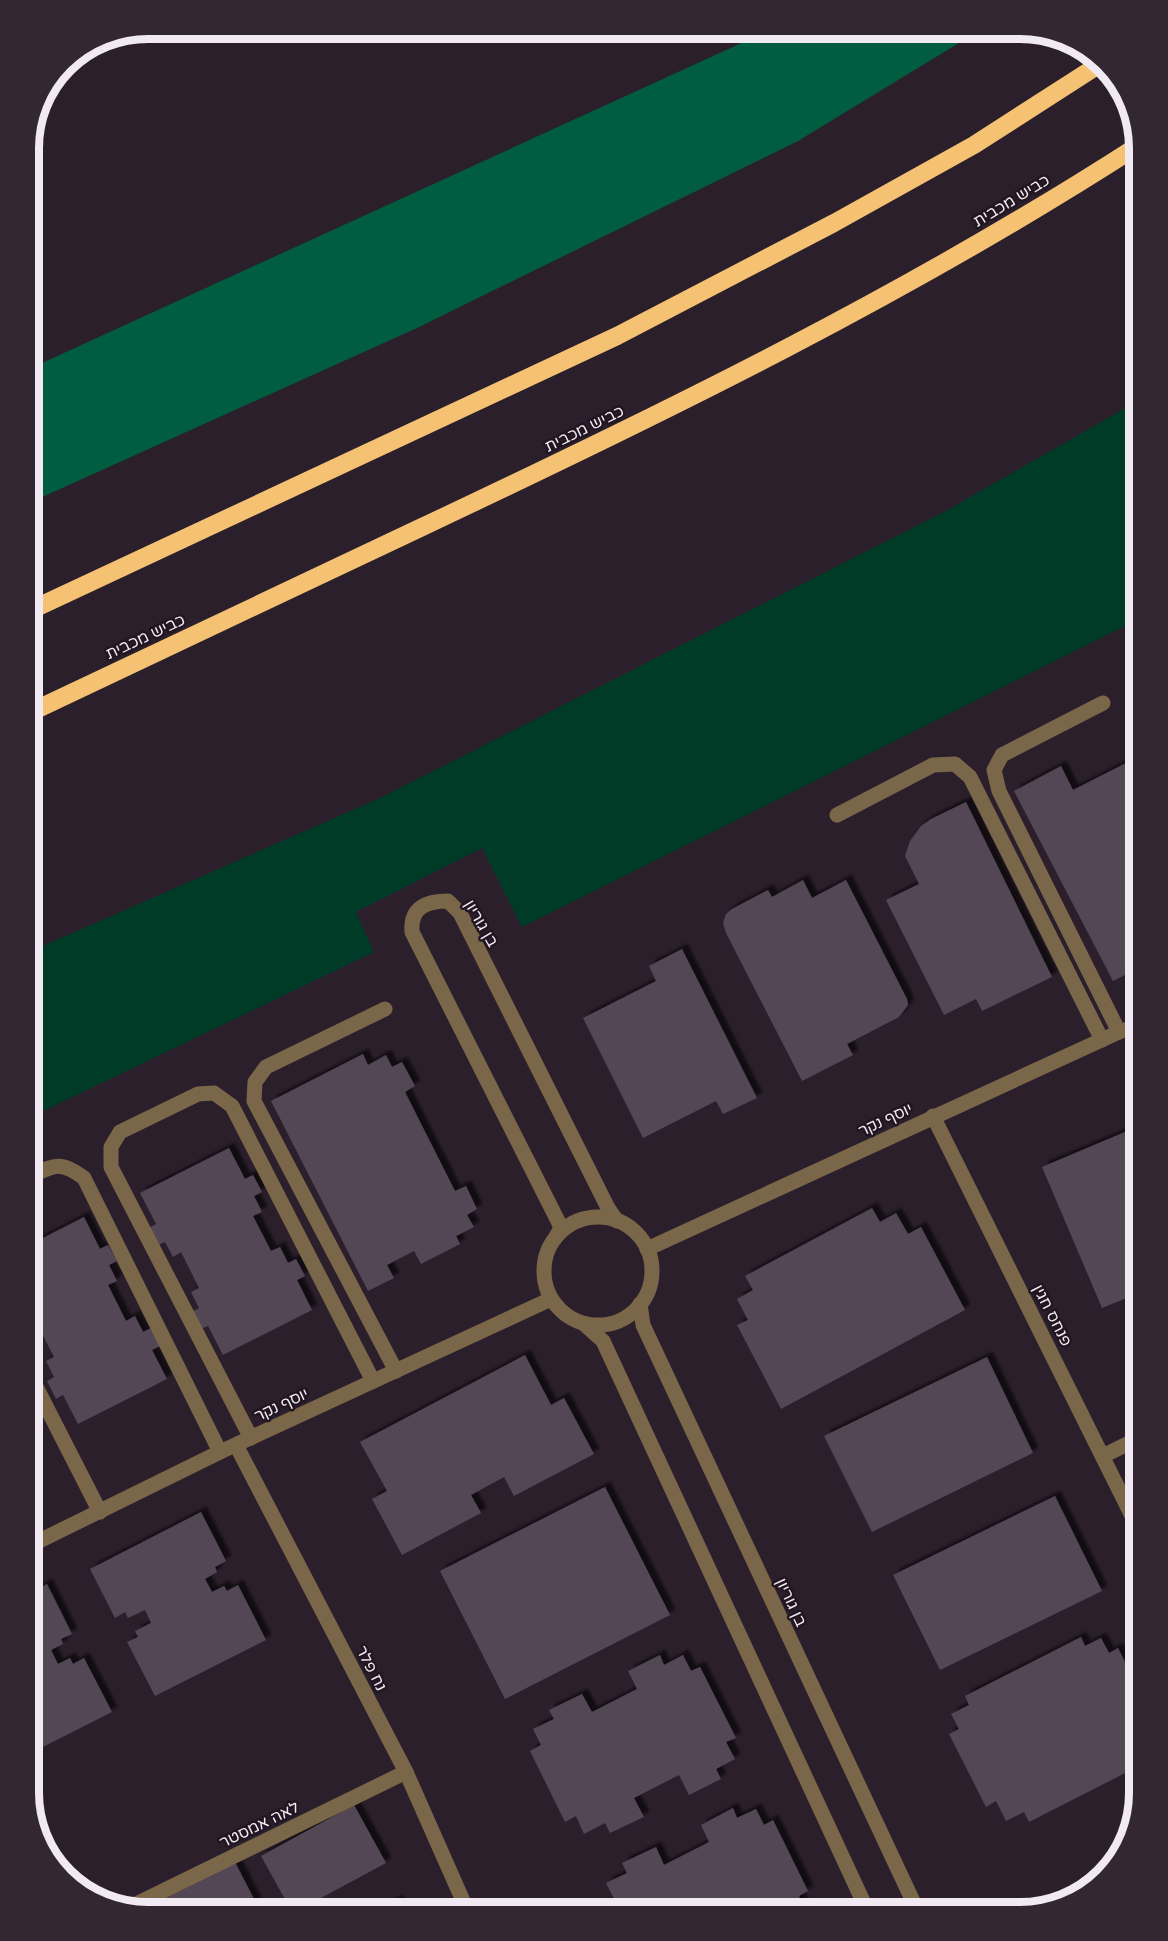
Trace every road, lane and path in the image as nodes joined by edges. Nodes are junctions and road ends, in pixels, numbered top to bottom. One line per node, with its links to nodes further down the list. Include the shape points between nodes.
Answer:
1 (1094, 68): 3 (highway, via 974,145 617,336)
2 (1129, 152): 5 (highway, כביש מכבית, via 964,251 806,339 525,478)
3 (39, 606)
4 (1103, 703): 9 (street, via 1002,755 994,770 999,792)
5 (39, 708)
6 (837, 815): 10 (street, via 933,765 955,764 970,777)
7 (385, 1010): 19 (street, via 266,1067 255,1082 254,1101)
8 (1129, 1029): 9 (street, יוסף נקר)
9 (1119, 1032): 10 (street, יוסף נקר)
10 (1102, 1040): 11 (street, יוסף נקר)
11 (933, 1116): 15 (street, יוסף נקר); 26 (street, פנחס חגין)
12 (39, 1173): 25 (street, via 54,1165 70,1168 84,1178)
13 (617, 1221): 14 (street, via 584,1219); 14 (street, בן גוריון, via 460,913 448,901 432,901 411,920 412,932 561,1227); 15 (street, via 640,1237)
14 (556, 1237): 16 (street, via 547,1251 544,1268)
15 (647, 1249): 17 (street, via 651,1278)
16 (551, 1299): 18 (street, via 560,1310); 19 (street, יוסף נקר)
17 (640, 1304): 18 (street, via 615,1322); 34 (street, בן גוריון, via 643,1325)
18 (584, 1324): 33 (street, via 603,1341)
19 (396, 1371): 20 (street, יוסף נקר)
20 (373, 1381): 22 (street, יוסף נקר); 22 (street, via 232,1106 214,1093 198,1094 120,1132 111,1147 111,1167)
21 (39, 1395): 28 (street)
22 (251, 1438): 24 (street, יוסף נקר)
23 (1129, 1443): 26 (street)
24 (236, 1445): 25 (street, יוסף נקר); 30 (street, נח פלר)
25 (220, 1452): 28 (street, יוסף נקר)
26 (1103, 1456): 27 (street, פנחס חגין)
27 (1129, 1508)
28 (99, 1512): 29 (street, יוסף נקר)
29 (39, 1541)
30 (406, 1772): 31 (street, לאה אמסטר); 32 (street, נח פלר)
31 (140, 1902)
32 (464, 1902)
33 (863, 1902)
34 (913, 1902)

